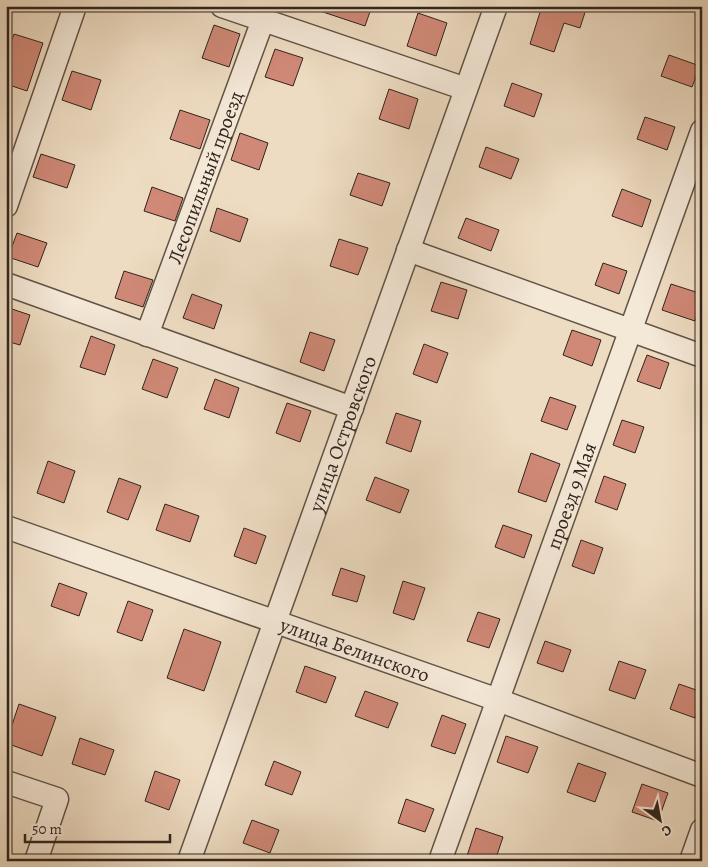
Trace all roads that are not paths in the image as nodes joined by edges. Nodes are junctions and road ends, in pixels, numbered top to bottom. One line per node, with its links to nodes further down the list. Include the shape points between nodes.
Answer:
1 (75, 6): 7 (street)
2 (222, 6): 4 (street)
3 (496, 6): 5 (street, улица Островского)
4 (263, 20): 5 (street); 11 (street, Лесопильный проезд)
5 (466, 89): 8 (street, улица Островского)
6 (702, 131): 10 (street, проезд 9 Мая)
7 (6, 206)
8 (408, 250): 10 (street); 13 (street, улица Островского)
9 (6, 284): 11 (street)
10 (630, 330): 12 (street); 16 (street, проезд 9 Мая)
11 (147, 335): 13 (street)
12 (702, 356)
13 (352, 408): 15 (street, улица Островского)
14 (6, 527): 15 (street, улица Белинского)
15 (275, 621): 16 (street, улица Белинского); 21 (street, улица Островского)
16 (498, 700): 17 (street, улица Белинского); 22 (street, проезд 9 Мая)
17 (702, 776)
18 (6, 782): 20 (street, via 57,799)
19 (702, 830): 23 (street)
20 (36, 861)
21 (189, 861)
22 (440, 861)
23 (691, 861)

